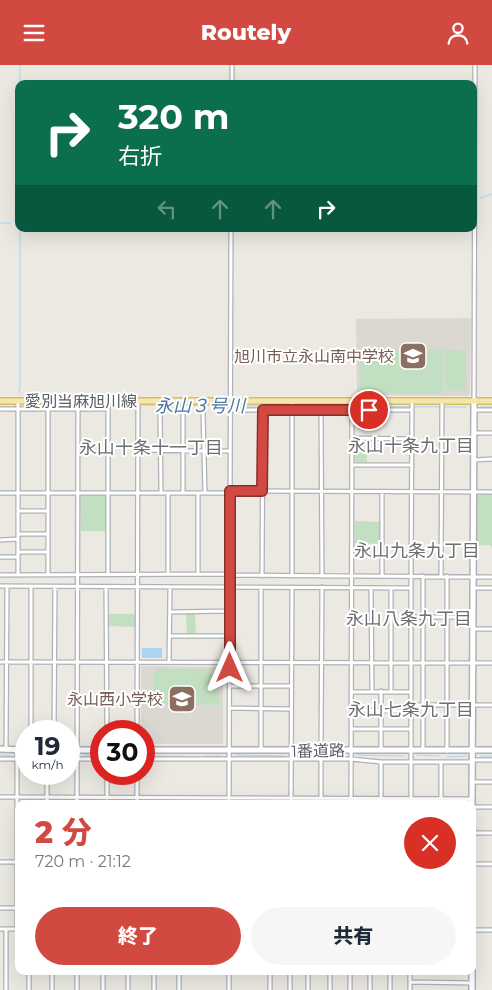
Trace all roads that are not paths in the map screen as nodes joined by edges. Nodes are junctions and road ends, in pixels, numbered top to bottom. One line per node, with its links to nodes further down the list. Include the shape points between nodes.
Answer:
1 (232, 65): 3 (street)
2 (475, 65): 4 (street)
3 (232, 80)
4 (475, 80)
5 (231, 232): 9 (street)
6 (475, 232): 10 (street)
7 (0, 401): 8 (main road, 愛別当麻旭川線)
8 (18, 401): 15 (main road, 愛別当麻旭川線); 22 (street)
9 (230, 401): 13 (main road, 愛別当麻旭川線); 18 (main road, 愛別当麻旭川線); 23 (street)
10 (474, 401): 11 (main road, 愛別当麻旭川線); 14 (main road, 愛別当麻旭川線); 26 (street)
11 (492, 401)
12 (138, 404): 13 (main road, 愛別当麻旭川線); 17 (main road, 愛別当麻旭川線); 34 (street)
13 (183, 404): 36 (street)
14 (442, 404): 20 (main road, 愛別当麻旭川線); 50 (street)
15 (48, 405): 16 (main road, 愛別当麻旭川線); 16 (street); 22 (street); 55 (street)
16 (78, 405): 17 (main road, 愛別当麻旭川線); 17 (street); 56 (street)
17 (108, 405): 57 (street)
18 (292, 406): 19 (main road, 愛別当麻旭川線); 24 (street); 25 (street); 45 (street)
19 (352, 406): 20 (main road, 愛別当麻旭川線); 20 (street); 25 (street); 32 (street)
20 (412, 406): 33 (street)
21 (0, 409): 22 (street)
22 (18, 409): 54 (street)
23 (231, 410): 24 (street); 38 (street)
24 (263, 410): 43 (street)
25 (322, 410): 46 (street)
26 (474, 410): 27 (street); 30 (street)
27 (492, 410)
28 (160, 411): 35 (street)
29 (203, 412): 37 (street)
30 (474, 433): 31 (street); 40 (street)
31 (492, 433)
32 (352, 438): 33 (street); 41 (street)
33 (412, 439): 42 (street)
34 (138, 450): 35 (street); 58 (street)
35 (161, 450): 36 (street); 59 (street)
36 (183, 450): 37 (street); 61 (street)
37 (205, 450): 38 (street); 63 (street)
38 (230, 451): 44 (street)
39 (492, 459): 40 (street)
40 (474, 460): 51 (street)
41 (352, 465): 42 (street); 47 (street)
42 (412, 465): 49 (street)
43 (262, 491): 44 (street); 45 (street); 83 (street)
44 (230, 492): 63 (street); 82 (street)
45 (292, 492): 46 (street); 84 (street)
46 (322, 492): 47 (street); 85 (street)
47 (352, 492): 48 (street); 86 (street)
48 (382, 492): 49 (street); 87 (street)
49 (412, 492): 50 (street); 88 (street)
50 (442, 492): 51 (street); 90 (street)
51 (473, 492): 52 (street); 92 (street)
52 (492, 492)
53 (0, 493): 54 (street)
54 (18, 493): 55 (street); 64 (street)
55 (48, 493): 56 (street); 65 (street)
56 (78, 493): 57 (street); 79 (street)
57 (108, 493): 58 (street); 80 (street)
58 (138, 493): 59 (street); 81 (street)
59 (161, 493): 60 (street)
60 (168, 493): 61 (street); 74 (street)
61 (183, 493): 62 (street)
62 (198, 493): 63 (street); 75 (street)
63 (205, 493)
64 (18, 511): 65 (street); 66 (street)
65 (48, 511): 67 (street)
66 (18, 533): 67 (street); 69 (street)
67 (48, 534): 71 (street)
68 (0, 539): 69 (street)
69 (18, 539): 70 (street)
70 (18, 552): 71 (street); 73 (street)
71 (48, 552): 78 (street)
72 (0, 557): 73 (street)
73 (18, 557): 77 (street)
74 (168, 573): 75 (street); 81 (street)
75 (198, 574): 82 (street)
76 (0, 575): 77 (street)
77 (18, 575): 78 (street)
78 (48, 575): 79 (street)
79 (78, 575): 80 (street); 98 (street)
80 (108, 575): 81 (street)
81 (138, 575): 100 (street)
82 (230, 575): 83 (street); 102 (street)
83 (262, 576): 84 (street)
84 (292, 576): 85 (street)
85 (322, 576): 86 (street)
86 (352, 576): 87 (street); 106 (street)
87 (382, 576): 88 (street)
88 (412, 576): 89 (street); 109 (street)
89 (423, 576): 90 (street); 115 (street)
90 (441, 576): 91 (street)
91 (447, 577): 92 (street); 116 (street)
92 (473, 577): 93 (street); 110 (street)
93 (492, 577)
94 (0, 586): 95 (street)
95 (6, 586): 96 (street); 123 (street)
96 (31, 587): 97 (street); 124 (street)
97 (55, 587): 98 (street); 125 (street)
98 (77, 587): 99 (street); 126 (street)
99 (106, 587): 100 (street); 127 (street)
100 (138, 587): 101 (street); 128 (street)
101 (170, 587): 102 (street); 113 (street)
102 (230, 587): 105 (street); 112 (street)
103 (292, 587): 104 (street); 105 (street); 132 (street)
104 (322, 587): 106 (street); 133 (street)
105 (261, 588): 131 (street)
106 (352, 588): 107 (street); 134 (street)
107 (372, 588): 108 (street); 135 (street)
108 (391, 588): 109 (street); 136 (street)
109 (411, 588): 114 (street)
110 (473, 588): 111 (street); 117 (street)
111 (492, 588)
112 (230, 611): 113 (street); 121 (street)
113 (170, 612): 120 (street)
114 (411, 617): 115 (street); 137 (street)
115 (423, 617): 116 (street); 138 (street)
116 (447, 617): 117 (street); 139 (street)
117 (473, 617): 118 (street)
118 (473, 629): 119 (street); 140 (street)
119 (492, 629)
120 (169, 636): 121 (street); 129 (street)
121 (230, 636): 130 (street)
122 (0, 661): 123 (street)
123 (6, 661): 124 (street); 170 (street)
124 (31, 661): 125 (street); 161 (street)
125 (55, 662): 126 (street); 162 (street)
126 (77, 662): 127 (street); 163 (street)
127 (106, 662): 128 (street); 164 (street)
128 (137, 662): 129 (street); 165 (street)
129 (169, 662): 130 (street)
130 (230, 662): 131 (street); 142 (street)
131 (262, 663): 132 (street); 143 (street)
132 (291, 663): 133 (street); 144 (street)
133 (322, 663): 134 (street); 178 (street)
134 (351, 663): 135 (street); 145 (street)
135 (371, 663): 136 (street); 146 (street)
136 (391, 663): 137 (street); 148 (street)
137 (411, 663): 138 (street); 149 (street)
138 (423, 663): 139 (street); 151 (street)
139 (448, 663): 140 (street); 152 (street)
140 (473, 663): 141 (street); 153 (street)
141 (492, 663)
142 (230, 686): 143 (street); 155 (street)
143 (262, 686): 144 (street); 156 (street)
144 (291, 686): 157 (street)
145 (351, 691): 146 (street); 158 (street)
146 (372, 691): 147 (street)
147 (381, 691): 148 (street); 159 (street)
148 (391, 692): 149 (street)
149 (411, 692): 150 (street)
150 (411, 705): 151 (street); 160 (street)
151 (423, 705): 152 (street); 180 (street)
152 (447, 705): 153 (street); 181 (street)
153 (472, 705): 154 (street); 182 (street)
154 (492, 705)
155 (229, 708): 156 (street); 173 (street)
156 (261, 708): 157 (street); 174 (street)
157 (291, 709): 177 (street)
158 (351, 710): 159 (street); 166 (street)
159 (381, 710): 160 (street); 167 (street)
160 (411, 711): 168 (street)
161 (30, 720)
162 (54, 720)
163 (76, 720)
164 (107, 720)
165 (137, 720)
166 (351, 729): 167 (street); 179 (street)
167 (381, 729): 168 (street); 175 (street)
168 (411, 729): 176 (street)
169 (0, 749): 170 (street)
170 (6, 750): 171 (street)
171 (15, 750)
172 (155, 750): 173 (street, 1番道路)
173 (229, 750): 174 (street, 1番道路); 187 (street)
174 (261, 750): 177 (street, 1番道路)
175 (381, 750): 176 (street, 1番道路); 179 (street, 1番道路)
176 (411, 750): 180 (street, 1番道路); 192 (street)
177 (291, 751): 178 (street, 1番道路); 190 (street)
178 (321, 751): 179 (street, 1番道路)
179 (351, 751): 189 (street)
180 (423, 751): 181 (street, 1番道路)
181 (447, 751): 182 (street, 1番道路)
182 (472, 751): 183 (street, 1番道路); 193 (street)
183 (492, 751)
184 (0, 759): 185 (street)
185 (15, 759)
186 (155, 759): 187 (street)
187 (229, 759): 190 (street); 209 (street)
188 (321, 759): 189 (street); 190 (street); 212 (street)
189 (351, 759): 194 (street); 213 (street)
190 (291, 760): 211 (street)
191 (492, 760): 193 (street)
192 (411, 761): 194 (street); 195 (street); 215 (street)
193 (473, 761): 195 (street); 196 (street)
194 (381, 762): 214 (street)
195 (441, 762): 217 (street)
196 (472, 782): 197 (street); 218 (street)
197 (492, 782)
198 (18, 785): 204 (street)
199 (47, 785): 205 (street)
200 (77, 785): 206 (street)
201 (107, 785): 207 (street)
202 (137, 785): 208 (street)
203 (0, 797): 204 (street)
204 (18, 797): 205 (street)
205 (47, 798): 206 (street)
206 (77, 798): 207 (street)
207 (107, 798): 208 (street)
208 (137, 798): 209 (street)
209 (229, 798): 210 (street)
210 (261, 798): 211 (street)
211 (291, 799): 212 (street)
212 (321, 799): 213 (street)
213 (351, 799): 214 (street)
214 (381, 799): 215 (street)
215 (411, 799): 216 (street)
216 (426, 800)
217 (441, 800)
218 (472, 800)
219 (476, 804): 220 (street)
220 (492, 807)
221 (476, 833): 222 (street)
222 (492, 833)
223 (0, 862): 224 (street)
224 (15, 863)
225 (476, 864): 226 (street)
226 (492, 864)
227 (0, 908): 228 (street)
228 (15, 908)
229 (0, 929): 230 (street)
230 (6, 929): 231 (street); 253 (street)
231 (15, 929)
232 (476, 930): 233 (street)
233 (492, 930)
234 (29, 975): 254 (street)
235 (52, 975): 255 (street)
236 (77, 975): 256 (street)
237 (103, 975): 257 (street)
238 (128, 975): 258 (street)
239 (154, 975): 259 (street)
240 (179, 975): 260 (street)
241 (229, 975): 261 (street)
242 (270, 975): 262 (street)
243 (290, 975): 263 (street)
244 (308, 975): 264 (street)
245 (330, 975): 265 (street)
246 (350, 975): 266 (street)
247 (370, 975): 267 (street)
248 (390, 975): 268 (street)
249 (410, 975): 251 (street)
250 (472, 975): 252 (street)
251 (410, 982): 252 (street); 269 (street)
252 (472, 983): 270 (street)
253 (6, 990)
254 (29, 990)
255 (52, 990)
256 (77, 990)
257 (103, 990)
258 (128, 990)
259 (154, 990)
260 (179, 990)
261 (229, 990)
262 (270, 990)
263 (290, 990)
264 (308, 990)
265 (330, 990)
266 (350, 990)
267 (370, 990)
268 (390, 990)
269 (410, 990)
270 (472, 990)

